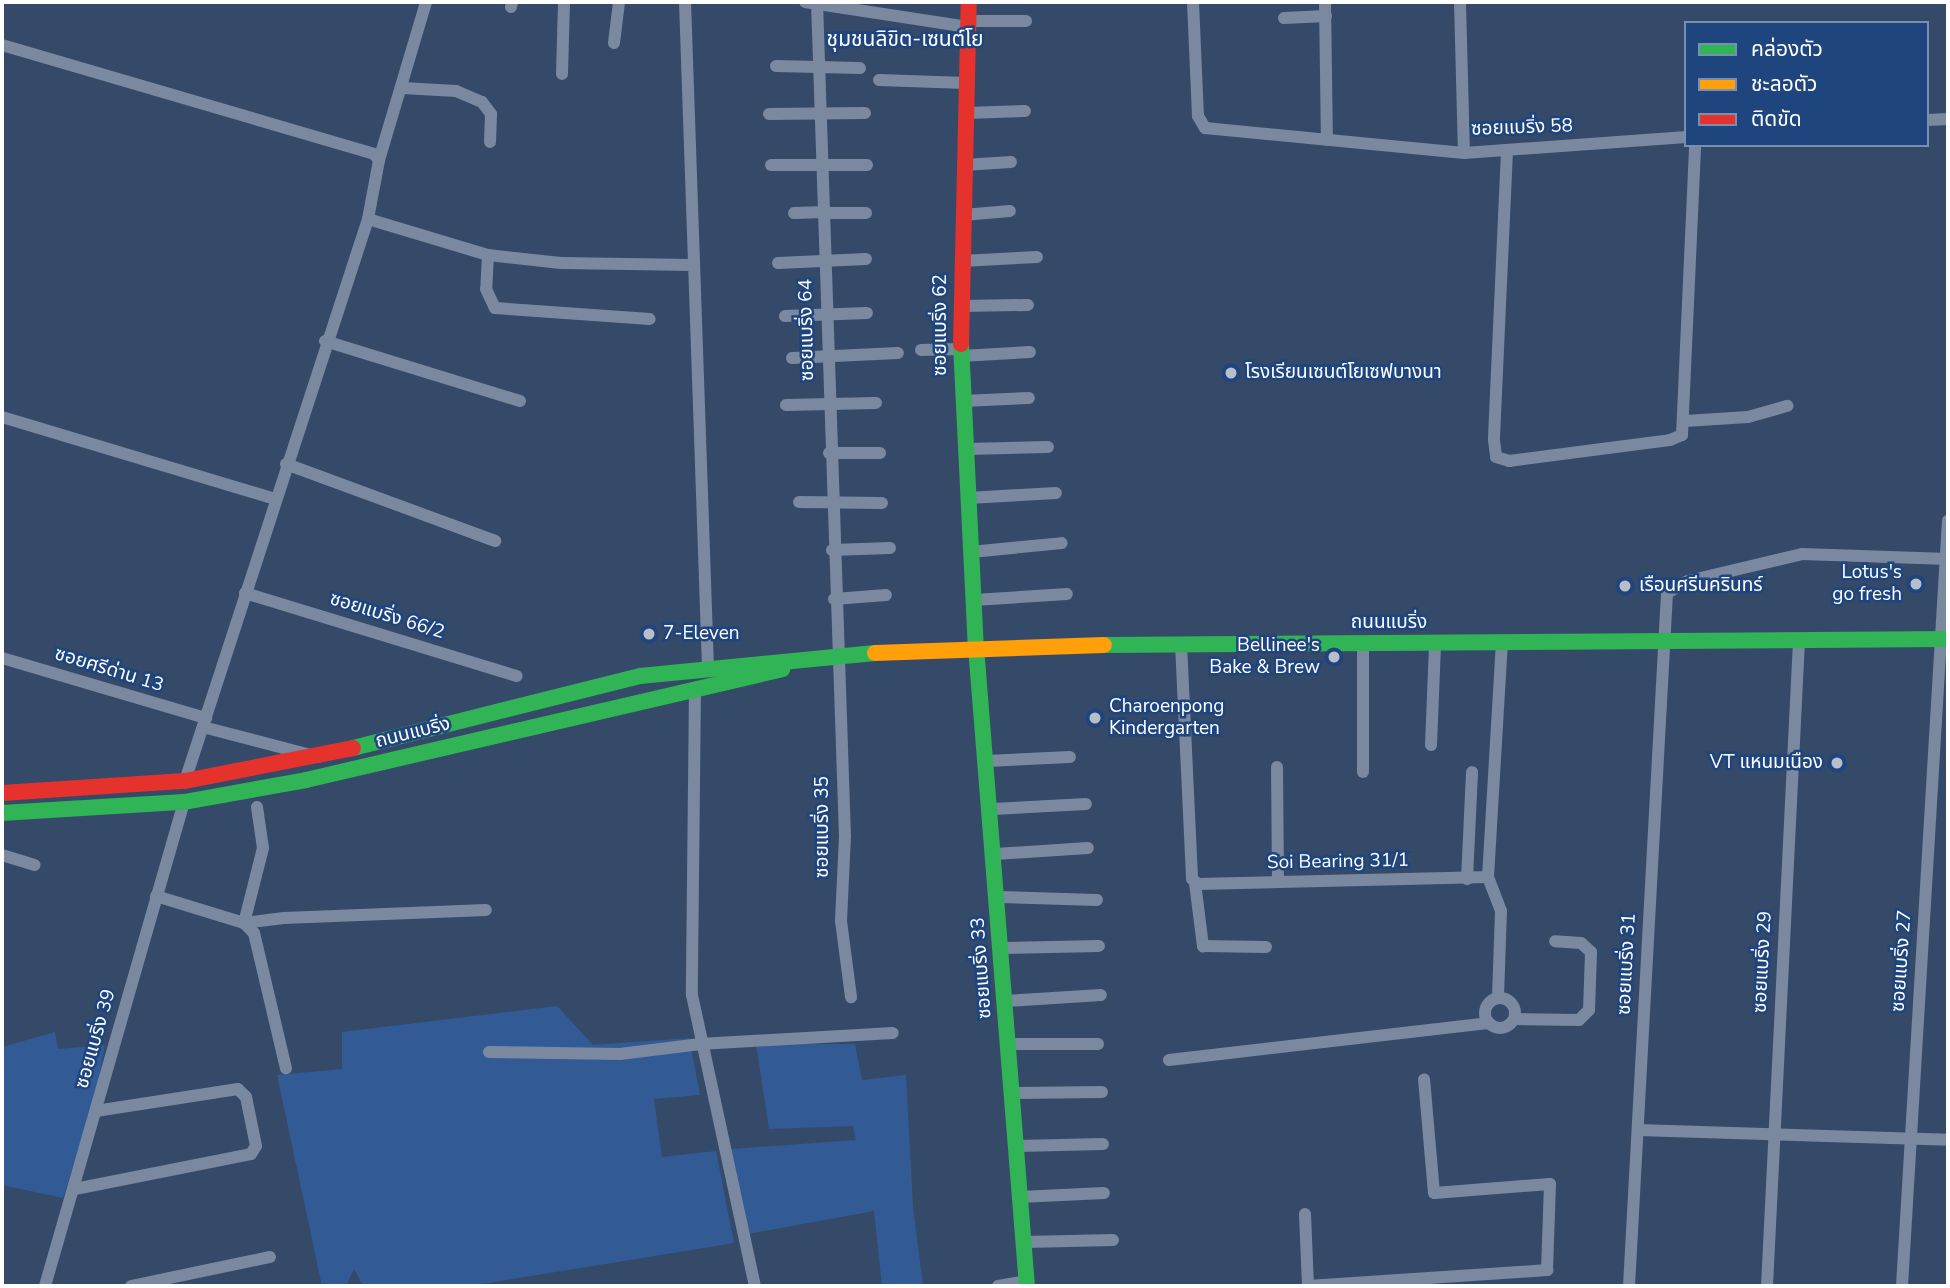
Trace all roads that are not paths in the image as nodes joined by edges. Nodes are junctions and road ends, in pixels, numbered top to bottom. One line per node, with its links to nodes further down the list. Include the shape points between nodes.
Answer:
1 (426, 2): 22 (street)
2 (564, 2): 19 (street)
3 (619, 2): 14 (street)
4 (685, 2): 54 (street)
5 (813, 2): 13 (street); 17 (street, ซอยแบริ่ง 64)
6 (969, 2): 13 (main road, ซอยแบริ่ง 62)
7 (1193, 2): 31 (street, via 1202,126)
8 (1325, 2): 10 (street)
9 (1460, 2): 35 (street, ซอยแบริ่ง 58)
10 (1326, 16): 11 (street); 31 (street)
11 (1284, 18)
12 (1026, 21): 13 (street)
13 (968, 24): 21 (main road, ซอยแบริ่ง 62)
14 (614, 43)
15 (2, 45): 36 (street)
16 (776, 66): 17 (street)
17 (819, 67): 18 (street); 24 (street, ซอยแบริ่ง 64)
18 (860, 68)
19 (562, 74)
20 (879, 80): 21 (street)
21 (966, 83): 26 (main road, ซอยแบริ่ง 62)
22 (403, 88): 32 (street, via 456,91 482,103 491,114); 36 (street)
23 (1025, 111): 26 (street)
24 (821, 113): 25 (street); 27 (street); 39 (street, ซอยแบริ่ง 64)
25 (865, 113)
26 (965, 113): 41 (main road, ซอยแบริ่ง 62)
27 (769, 114)
28 (1948, 119): 29 (street)
29 (1929, 120)
30 (1684, 137): 34 (street, ซอยแบริ่ง 58)
31 (1327, 140): 35 (street)
32 (490, 142)
33 (1695, 147): 76 (street)
34 (1507, 151): 35 (street, ซอยแบริ่ง 58); 76 (street, via 1496,457 1509,461 1670,440 1682,435)
35 (1464, 153)
36 (379, 160): 47 (street)
37 (1011, 162): 41 (street)
38 (771, 165): 39 (street)
39 (823, 165): 40 (street); 43 (street, ซอยแบริ่ง 64)
40 (867, 165)
41 (964, 165): 46 (main road, ซอยแบริ่ง 62)
42 (1010, 211): 46 (street)
43 (825, 212): 44 (street); 45 (street); 51 (street, ซอยแบริ่ง 64)
44 (794, 213)
45 (866, 213)
46 (963, 215): 52 (main road, ซอยแบริ่ง 62)
47 (368, 219): 48 (street); 61 (street)
48 (488, 255): 54 (street, via 561,263); 60 (street, via 486,289 495,308)
49 (1037, 257): 52 (street)
50 (866, 259): 51 (street)
51 (825, 260): 53 (street); 58 (street, ซอยแบริ่ง 64)
52 (962, 261): 56 (main road, ซอยแบริ่ง 62)
53 (778, 263)
54 (693, 265): 110 (street)
55 (1028, 304): 56 (street)
56 (961, 306): 63 (main road, ซอยแบริ่ง 62)
57 (867, 313): 58 (street)
58 (826, 314): 59 (street); 66 (street, ซอยแบริ่ง 64)
59 (785, 316)
60 (650, 319)
61 (325, 341): 69 (street); 81 (street)
62 (921, 349): 63 (street)
63 (961, 352): 64 (street); 70 (main road, ซอยแบริ่ง 62)
64 (1030, 352)
65 (898, 353): 66 (street)
66 (827, 357): 67 (street); 73 (street, ซอยแบริ่ง 64)
67 (792, 358)
68 (1029, 398): 70 (street)
69 (520, 401)
70 (963, 401): 78 (main road, ซอยแบริ่ง 62)
71 (876, 403): 73 (street)
72 (786, 405): 73 (street)
73 (828, 405): 79 (street, ซอยแบริ่ง 64)
74 (1787, 406): 76 (street, via 1748,417)
75 (2, 417): 84 (street)
76 (1685, 421)
77 (1048, 447): 78 (street)
78 (966, 449): 83 (main road, ซอยแบริ่ง 62)
79 (829, 453): 80 (street); 86 (street, ซอยแบริ่ง 64)
80 (880, 453)
81 (286, 464): 84 (street); 89 (street)
82 (1056, 493): 83 (street)
83 (968, 498): 93 (main road, ซอยแบริ่ง 62)
84 (275, 499): 95 (street)
85 (799, 502): 86 (street)
86 (831, 503): 87 (street); 92 (street, ซอยแบริ่ง 64)
87 (882, 503)
88 (1948, 520): 94 (street)
89 (495, 541)
90 (1062, 543): 93 (street)
91 (890, 548): 92 (street)
92 (832, 550): 98 (street, ซอยแบริ่ง 64)
93 (971, 552): 99 (main road, ซอยแบริ่ง 62)
94 (1948, 559): 100 (street); 102 (street, ซอยแบริ่ง 31, via 1802,554 1688,581 1667,593)
95 (245, 593): 111 (street, ซอยแบริ่ง 66/2); 113 (street)
96 (1068, 594): 99 (street)
97 (886, 596): 98 (street)
98 (834, 599): 108 (street, ซอยแบริ่ง 64)
99 (974, 600): 107 (main road, ซอยแบริ่ง 62)
100 (1946, 639): 101 (main road, ถนนแบริ่ง); 164 (street, ซอยแบริ่ง 27)
101 (1799, 640): 102 (main road, ถนนแบริ่ง); 163 (street, ซอยแบริ่ง 29)
102 (1661, 643): 106 (main road, ถนนแบริ่ง); 162 (street, ซอยแบริ่ง 31)
103 (1181, 644): 104 (main road, ถนนแบริ่ง); 107 (main road, ถนนแบริ่ง); 135 (street)
104 (1363, 644): 105 (main road, ถนนแบริ่ง); 119 (street)
105 (1435, 644): 106 (main road, ถนนแบริ่ง); 114 (street)
106 (1502, 644): 132 (street)
107 (976, 647): 108 (main road, ถนนแบริ่ง); 117 (main road, ซอยแบริ่ง 33)
108 (832, 656): 110 (main road, ถนนแบริ่ง); 112 (main road, ถนนแบริ่ง); 146 (street, ซอยแบริ่ง 35, via 845,836 841,921)
109 (2, 658): 113 (street, ซอยศรีด่าน 13)
110 (708, 667): 116 (main road, ถนนแบริ่ง, via 640,677)
111 (517, 676)
112 (695, 688): 123 (main road, ถนนแบริ่ง, via 306,780); 152 (street, via 692,995)
113 (204, 723): 116 (street, ซอยศรีด่าน 13); 121 (street)
114 (1431, 745)
115 (1070, 757): 117 (street)
116 (318, 758): 121 (main road, ถนนแบริ่ง)
117 (988, 761): 126 (main road, ซอยแบริ่ง 33)
118 (1277, 767): 134 (street)
119 (1363, 772)
120 (1472, 772): 133 (street)
121 (185, 781): 122 (main road, ถนนแบริ่ง)
122 (2, 793)
123 (184, 802): 127 (main road, ถนนแบริ่ง); 136 (street, ซอยแบริ่ง 39)
124 (1086, 804): 126 (street)
125 (257, 807): 140 (street, via 264,848)
126 (992, 809): 129 (main road, ซอยแบริ่ง 33)
127 (2, 813)
128 (1088, 848): 129 (street)
129 (995, 854): 137 (main road, ซอยแบริ่ง 33)
130 (2, 855): 131 (street)
131 (34, 865)
132 (1488, 877): 133 (street, Soi Bearing 31/1); 147 (street, via 1500,911)
133 (1467, 879): 134 (street, Soi Bearing 31/1)
134 (1278, 882): 135 (street, Soi Bearing 31/1)
135 (1195, 883): 143 (street, via 1203,946)
136 (156, 896): 140 (street); 161 (street, ซอยแบริ่ง 39)
137 (998, 897): 138 (street); 144 (main road, ซอยแบริ่ง 33)
138 (1097, 900)
139 (486, 910): 140 (street)
140 (244, 923): 157 (street, via 259,947)
141 (1555, 941): 149 (street, via 1581,943 1591,952 1589,1010 1579,1020)
142 (1099, 946): 144 (street)
143 (1266, 947)
144 (1002, 948): 148 (main road, ซอยแบริ่ง 33)
145 (1101, 995): 148 (street)
146 (851, 997)
147 (1498, 998): 149 (street, via 1512,1004); 150 (street, via 1486,1007)
148 (1006, 1001): 153 (main road, ซอยแบริ่ง 33)
149 (1514, 1019): 150 (street, via 1502,1029)
150 (1488, 1023): 156 (street)
151 (893, 1033): 152 (street)
152 (700, 1044): 155 (street, via 620,1054); 178 (street)
153 (1009, 1044): 154 (street); 160 (main road, ซอยแบริ่ง 33)
154 (1098, 1044)
155 (489, 1052)
156 (1169, 1060)
157 (286, 1068)
158 (1424, 1079): 171 (street, via 1434,1193 1550,1184 1547,1270 1308,1286)
159 (1102, 1091): 160 (street)
160 (1013, 1093): 167 (main road, ซอยแบริ่ง 33)
161 (96, 1111): 168 (street, ซอยแบริ่ง 39); 168 (street, via 238,1089 246,1097 256,1146 251,1154)
162 (1638, 1130): 163 (street); 180 (street, ซอยแบริ่ง 31)
163 (1774, 1133): 164 (street); 181 (street, ซอยแบริ่ง 29)
164 (1909, 1139): 165 (street); 182 (street, ซอยแบริ่ง 27)
165 (1948, 1140)
166 (1103, 1144): 167 (street)
167 (1017, 1146): 170 (main road, ซอยแบริ่ง 33)
168 (75, 1189): 176 (street, ซอยแบริ่ง 39)
169 (1104, 1193): 170 (street)
170 (1020, 1197): 173 (main road, ซอยแบริ่ง 33)
171 (1305, 1214)
172 (1113, 1240): 173 (street)
173 (1024, 1242): 175 (main road, ซอยแบริ่ง 33)
174 (270, 1257): 177 (street)
175 (1027, 1284): 179 (street)
176 (45, 1286)
177 (131, 1286)
178 (755, 1286)
179 (998, 1286)
180 (1629, 1286)
181 (1766, 1286)
182 (1902, 1286)

